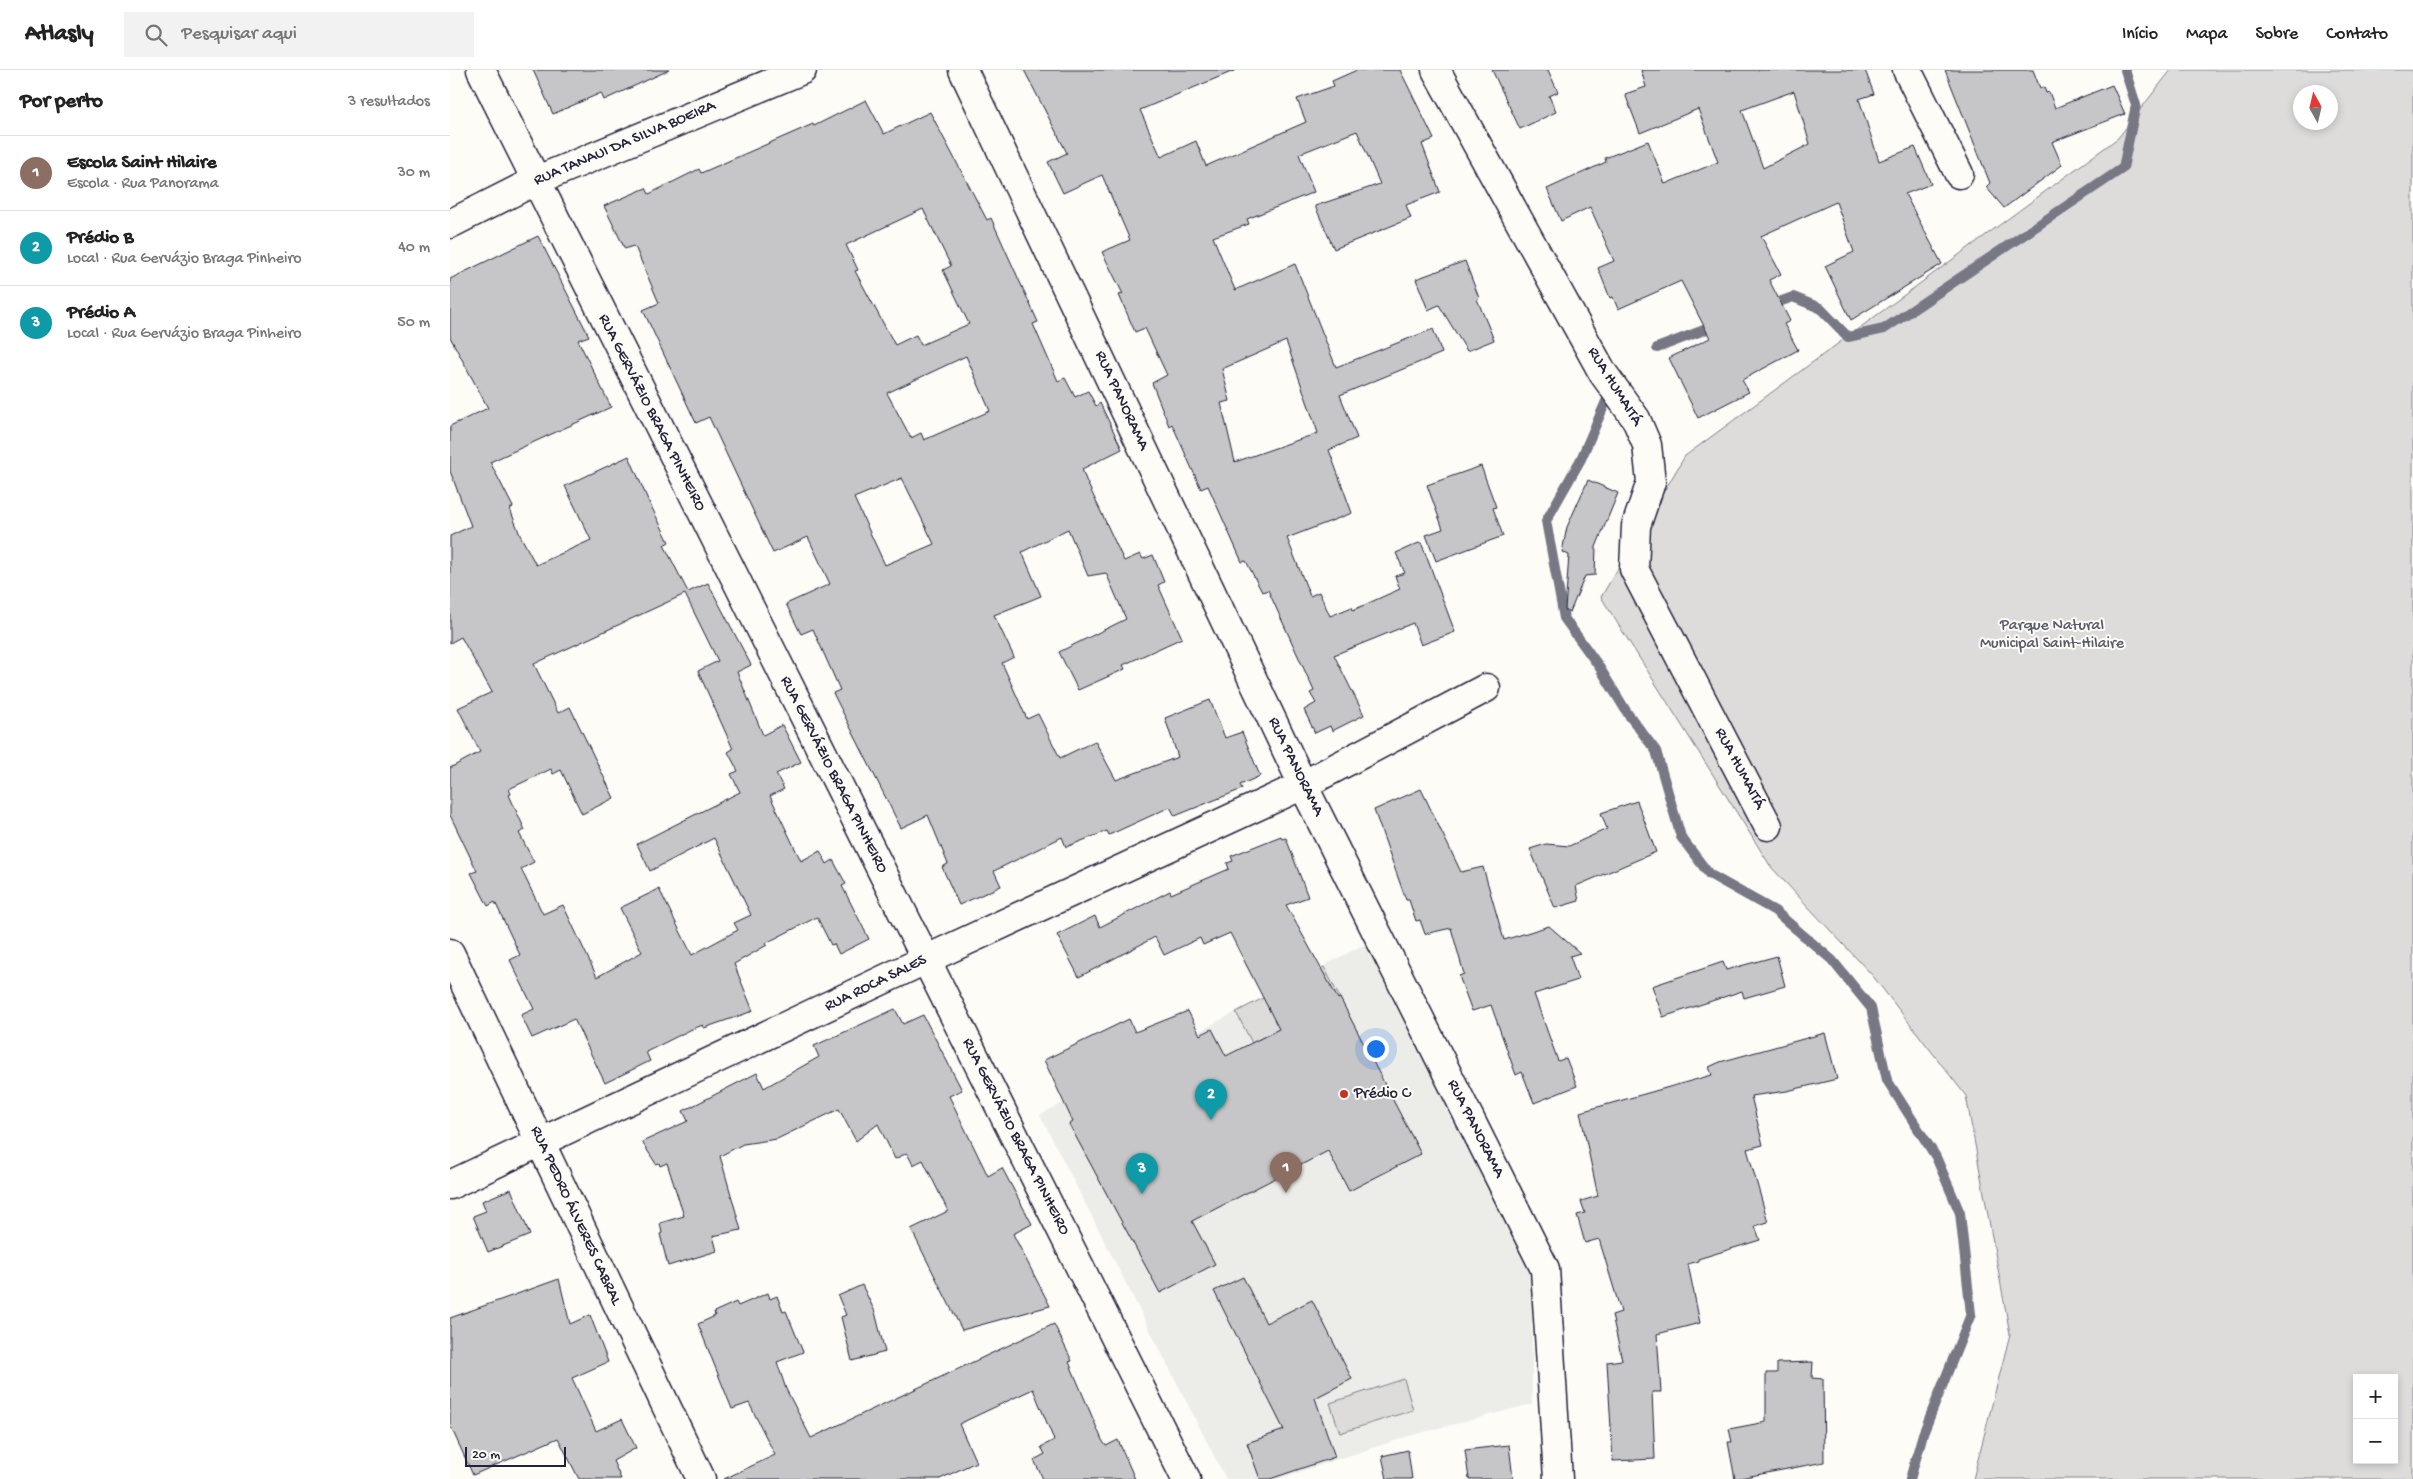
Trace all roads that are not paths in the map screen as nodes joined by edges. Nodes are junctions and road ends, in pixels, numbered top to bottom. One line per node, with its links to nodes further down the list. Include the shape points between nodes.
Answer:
1 (481, 70): 7 (street, RUA GERVÁZIO BRAGA PINHEIRO)
2 (802, 70): 7 (street, RUA TANAUI DA SILVA BOEIRA)
3 (964, 70): 10 (street, RUA PANORAMA)
4 (1436, 70): 11 (street, RUA HUMAITÁ, via 1604,373 1644,436 1651,482 1636,526 1634,569)
5 (1907, 70): 6 (street)
6 (1959, 174)
7 (535, 181): 8 (street, RUA TANAUI DA SILVA BOEIRA); 13 (street, RUA GERVÁZIO BRAGA PINHEIRO)
8 (450, 224)
9 (1486, 688): 10 (street, RUA ROCA SALES)
10 (1303, 785): 13 (street, RUA ROCA SALES); 18 (street, RUA PANORAMA, via 1545,1269)
11 (1768, 826)
12 (450, 953): 14 (street, RUA PEDRO ÁLVERES CABRAL)
13 (925, 960): 14 (street, RUA ROCA SALES); 17 (street, RUA GERVÁZIO BRAGA PINHEIRO)
14 (541, 1144): 15 (street, RUA ROCA SALES); 16 (street, RUA PEDRO ÁLVERES CABRAL)
15 (450, 1185)
16 (701, 1479)
17 (1186, 1479)
18 (1558, 1479)

